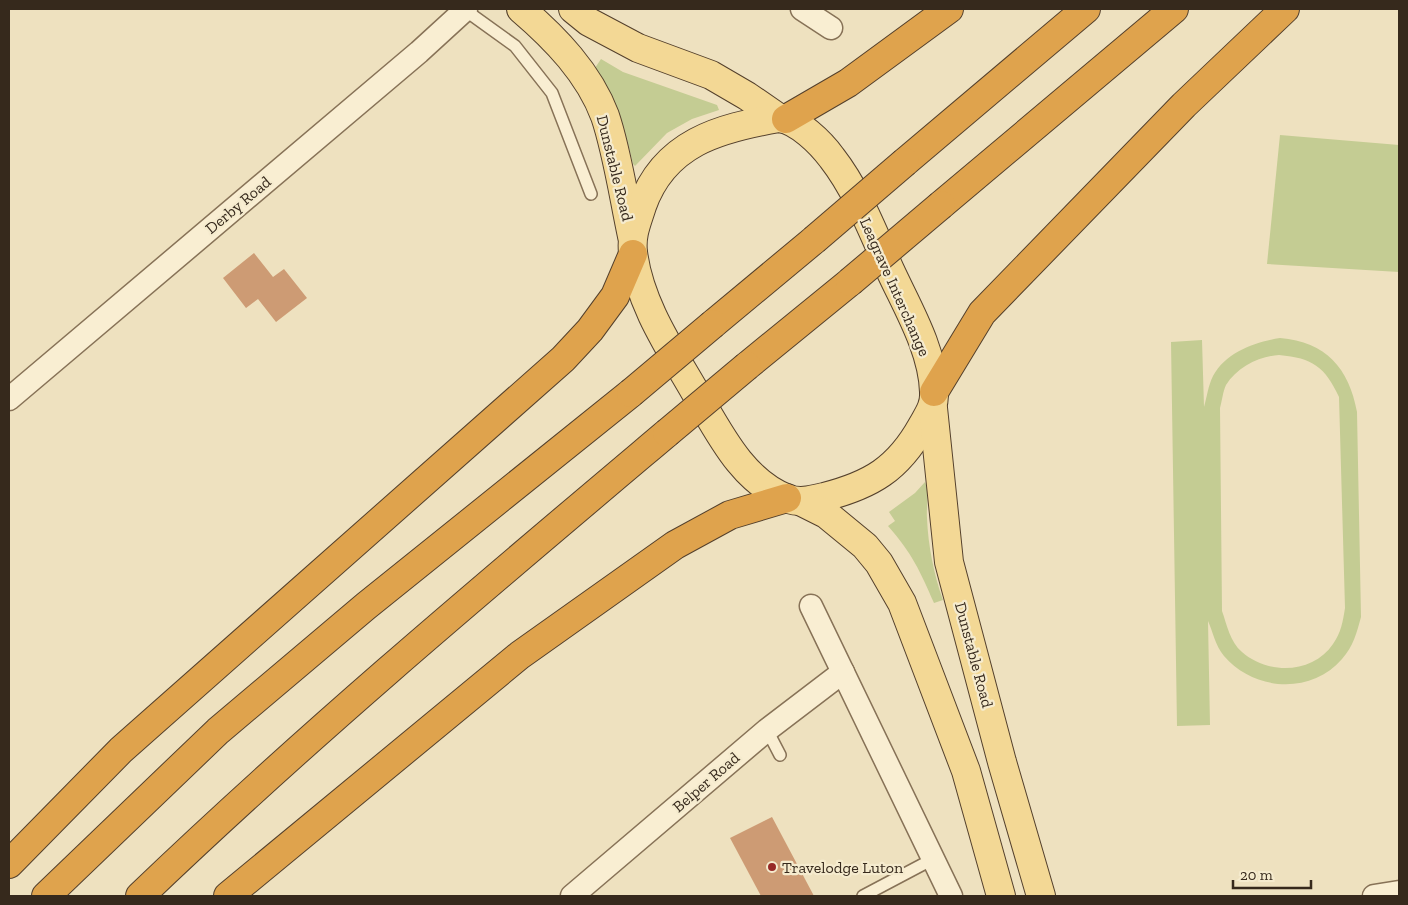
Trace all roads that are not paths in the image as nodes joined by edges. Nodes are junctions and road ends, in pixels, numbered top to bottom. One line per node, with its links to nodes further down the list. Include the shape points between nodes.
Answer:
1 (466, 9): 11 (lane, via 515,46 552,93); 13 (street, Derby Road)
2 (521, 9): 12 (main road, Dunstable Road, via 546,30 581,72 605,116)
3 (573, 9): 10 (main road, via 589,22 638,48 711,75)
4 (802, 9): 9 (street)
5 (949, 9): 10 (highway, via 848,83)
6 (1086, 9): 23 (highway, bridge, via 814,240 366,606 218,732)
7 (1174, 9): 24 (highway, bridge, via 402,657)
8 (1285, 9): 14 (highway, via 1184,105 982,313)
9 (831, 28)
10 (782, 118): 12 (main road, via 748,123 710,135 671,158 657,175 645,199); 14 (main road, Leagrave Interchange, via 812,137 840,168 914,322 928,357)
11 (591, 194)
12 (632, 245): 15 (main road, via 645,298 660,331 710,417 739,462 760,482); 21 (highway, via 615,296 563,360 121,750)
13 (9, 399)
14 (933, 400): 15 (main road, via 909,448 887,471 867,483); 30 (main road, Dunstable Road, via 949,562)
15 (795, 500): 25 (highway, via 730,516 675,545 520,655); 29 (main road, via 826,514 865,546 879,563 902,604 966,771)
16 (811, 606): 17 (street)
17 (843, 672): 18 (street, Belper Road); 20 (street)
18 (767, 730): 19 (lane); 26 (street, Belper Road)
19 (780, 755)
20 (933, 859): 27 (lane); 28 (street)
21 (9, 864)
22 (1399, 892): 31 (street)
23 (46, 896)
24 (140, 896)
25 (228, 896)
26 (572, 896)
27 (862, 896)
28 (951, 896)
29 (1001, 896)
30 (1041, 896)
31 (1374, 896)

